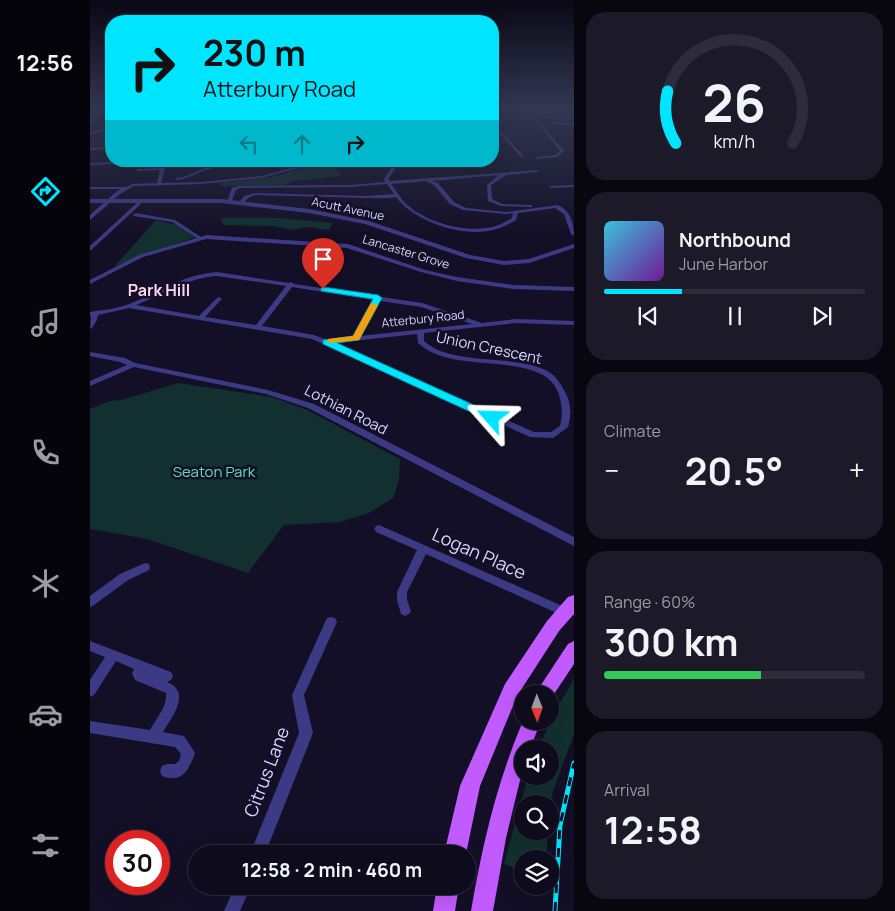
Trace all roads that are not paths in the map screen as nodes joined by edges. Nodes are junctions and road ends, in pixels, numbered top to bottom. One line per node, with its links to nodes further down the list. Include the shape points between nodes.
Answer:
1 (516, 150): 3 (street)
2 (561, 150): 4 (street, via 556,156)
3 (522, 156)
4 (537, 158)
5 (105, 163): 6 (street)
6 (90, 164)
7 (182, 167): 8 (street, via 174,178 183,178)
8 (211, 167): 9 (street)
9 (227, 167)
10 (300, 167): 16 (street, via 222,181)
11 (394, 167): 17 (street, via 386,178)
12 (138, 170): 16 (street, via 164,170)
13 (537, 171): 14 (street)
14 (504, 174): 15 (street); 28 (street, via 489,185 489,198 493,202 509,206)
15 (426, 180): 17 (street); 29 (street, via 435,184 459,207)
16 (160, 183): 21 (street)
17 (389, 183): 22 (street); 26 (street, via 239,187 234,189)
18 (574, 186): 19 (street)
19 (551, 187)
20 (90, 188): 21 (street)
21 (125, 188): 24 (street)
22 (398, 194): 27 (street, via 390,197 255,194 246,196); 29 (street, via 403,203 419,214 463,230 496,228 514,219)
23 (90, 201): 24 (street, Acutt Avenue)
24 (109, 201): 25 (street, Acutt Avenue); 31 (street)
25 (142, 202): 26 (street, Acutt Avenue); 35 (street)
26 (229, 202): 27 (street, Acutt Avenue)
27 (241, 203): 34 (street, Acutt Avenue, via 361,221 489,261 530,261)
28 (556, 206): 29 (street); 32 (street, via 564,210)
29 (516, 213)
30 (136, 215): 33 (street, via 173,221)
31 (90, 218)
32 (574, 234)
33 (199, 237): 36 (street, Lancaster Grove, via 141,256); 38 (street, Lancaster Grove, via 348,246 457,279 514,287)
34 (574, 246)
35 (90, 249)
36 (90, 282)
37 (291, 284): 40 (street); 41 (street, via 212,274 171,285); 47 (street)
38 (574, 289)
39 (219, 298): 43 (street)
40 (378, 298): 45 (street, via 425,306); 49 (street)
41 (129, 306): 42 (street); 43 (street, Atterbury Road)
42 (92, 313): 46 (street, via 95,318)
43 (201, 318): 47 (street, Atterbury Road)
44 (574, 323): 45 (street, Atterbury Road, via 525,321)
45 (479, 324): 48 (street, Atterbury Road)
46 (90, 327)
47 (258, 327): 50 (street, Atterbury Road, via 309,335)
48 (421, 331): 49 (street, Atterbury Road); 50 (street, Union Crescent, via 420,342 427,349 546,373 556,382 565,401 564,427 547,436 526,433)
49 (356, 338): 50 (street, Atterbury Road)
50 (326, 342)
51 (90, 354): 52 (street, Lothian Road)
52 (132, 365): 53 (street); 55 (street, Lothian Road, via 268,392 300,402)
53 (90, 384)
54 (379, 529): 56 (street, Logan Place)
55 (574, 542)
56 (423, 549): 59 (street, Logan Place); 60 (street, via 402,592)
57 (145, 567): 58 (street, via 124,577)
58 (90, 602)
59 (569, 607): 74 (main road, via 511,690 470,786)
60 (405, 611)
61 (331, 622): 73 (street, Citrus Lane, via 298,695 306,733)
62 (90, 646): 64 (street)
63 (574, 649): 67 (main road)
64 (112, 655): 65 (street); 68 (street)
65 (142, 666): 66 (street); 71 (street, via 139,676 173,694 172,704)
66 (167, 676)
67 (550, 685)
68 (90, 690)
69 (90, 727): 71 (street)
70 (528, 730): 79 (main road, via 517,754 502,809)
71 (153, 737): 72 (street, via 179,741 185,747 188,756 184,765 177,771)
72 (168, 771)
73 (261, 845)
74 (457, 845)
75 (239, 895): 77 (street)
76 (447, 895): 78 (main road)
77 (232, 911)
78 (444, 911)
79 (482, 911)

